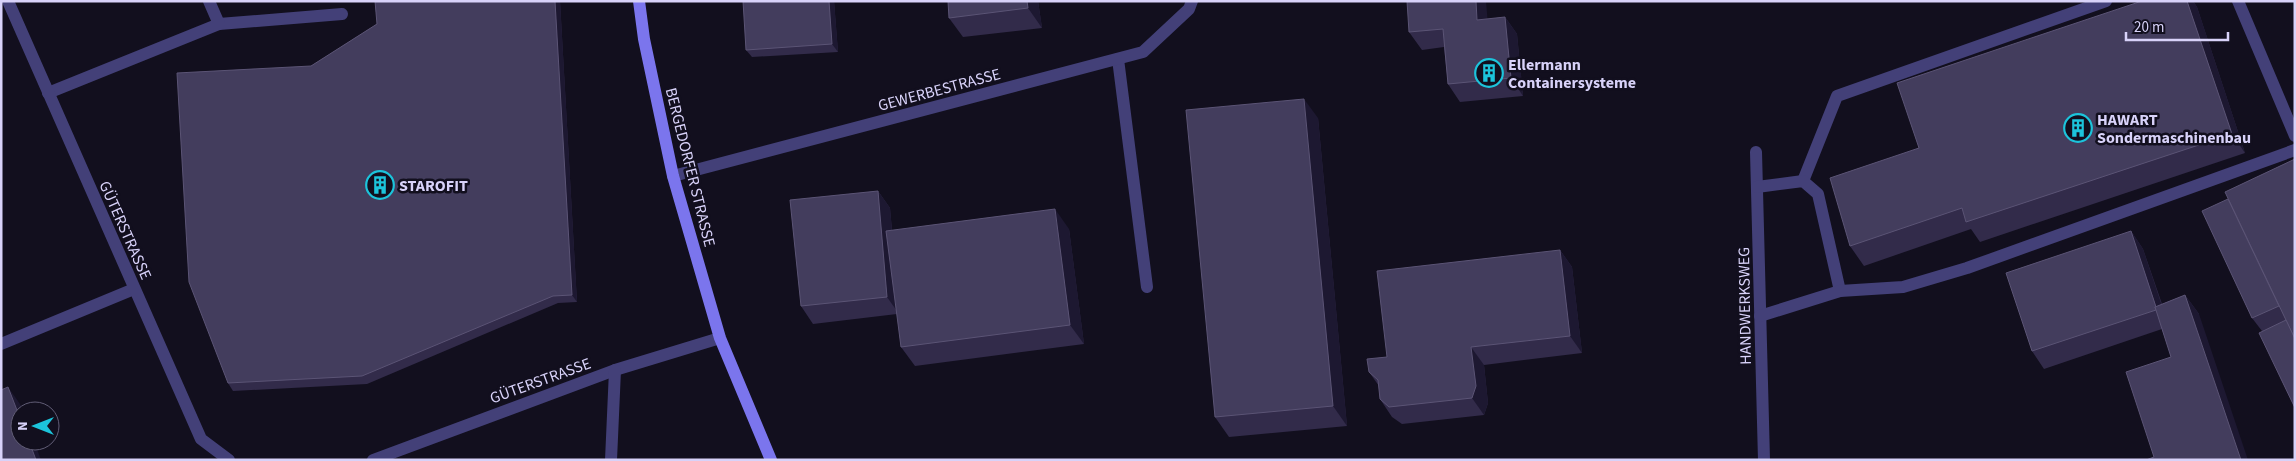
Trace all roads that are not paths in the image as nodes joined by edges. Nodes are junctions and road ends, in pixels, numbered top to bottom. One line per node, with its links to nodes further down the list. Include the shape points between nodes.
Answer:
1 (8, 1): 10 (street, GÜTERSTRASSE)
2 (209, 1): 8 (street)
3 (639, 1): 14 (street, BERGEDORFER STRASSE)
4 (1192, 1): 9 (street, GEWERBESTRASSE, via 1189,9 1142,52)
5 (2106, 1): 15 (street, via 1837,96)
6 (2238, 1): 11 (street)
7 (342, 14): 8 (street)
8 (219, 24): 10 (street)
9 (1118, 59): 14 (street, GEWERBESTRASSE); 17 (street)
10 (48, 93): 18 (street, GÜTERSTRASSE)
11 (2295, 136)
12 (2295, 150): 19 (street, via 1967,268 1903,287)
13 (1756, 152): 16 (street, HANDWERKSWEG)
14 (673, 176): 21 (street, BERGEDORFER STRASSE)
15 (1803, 181): 16 (street); 19 (street, via 1818,194)
16 (1757, 187): 20 (street, HANDWERKSWEG)
17 (1147, 287)
18 (134, 289): 22 (street); 24 (street, GÜTERSTRASSE, via 201,439)
19 (1840, 291): 20 (street)
20 (1760, 316): 28 (street, HANDWERKSWEG)
21 (720, 338): 23 (street, GÜTERSTRASSE); 27 (street, BERGEDORFER STRASSE)
22 (1, 344)
23 (615, 370): 25 (street, GÜTERSTRASSE); 26 (street)
24 (229, 460)
25 (373, 460)
26 (611, 460)
27 (771, 460)
28 (1764, 460)

